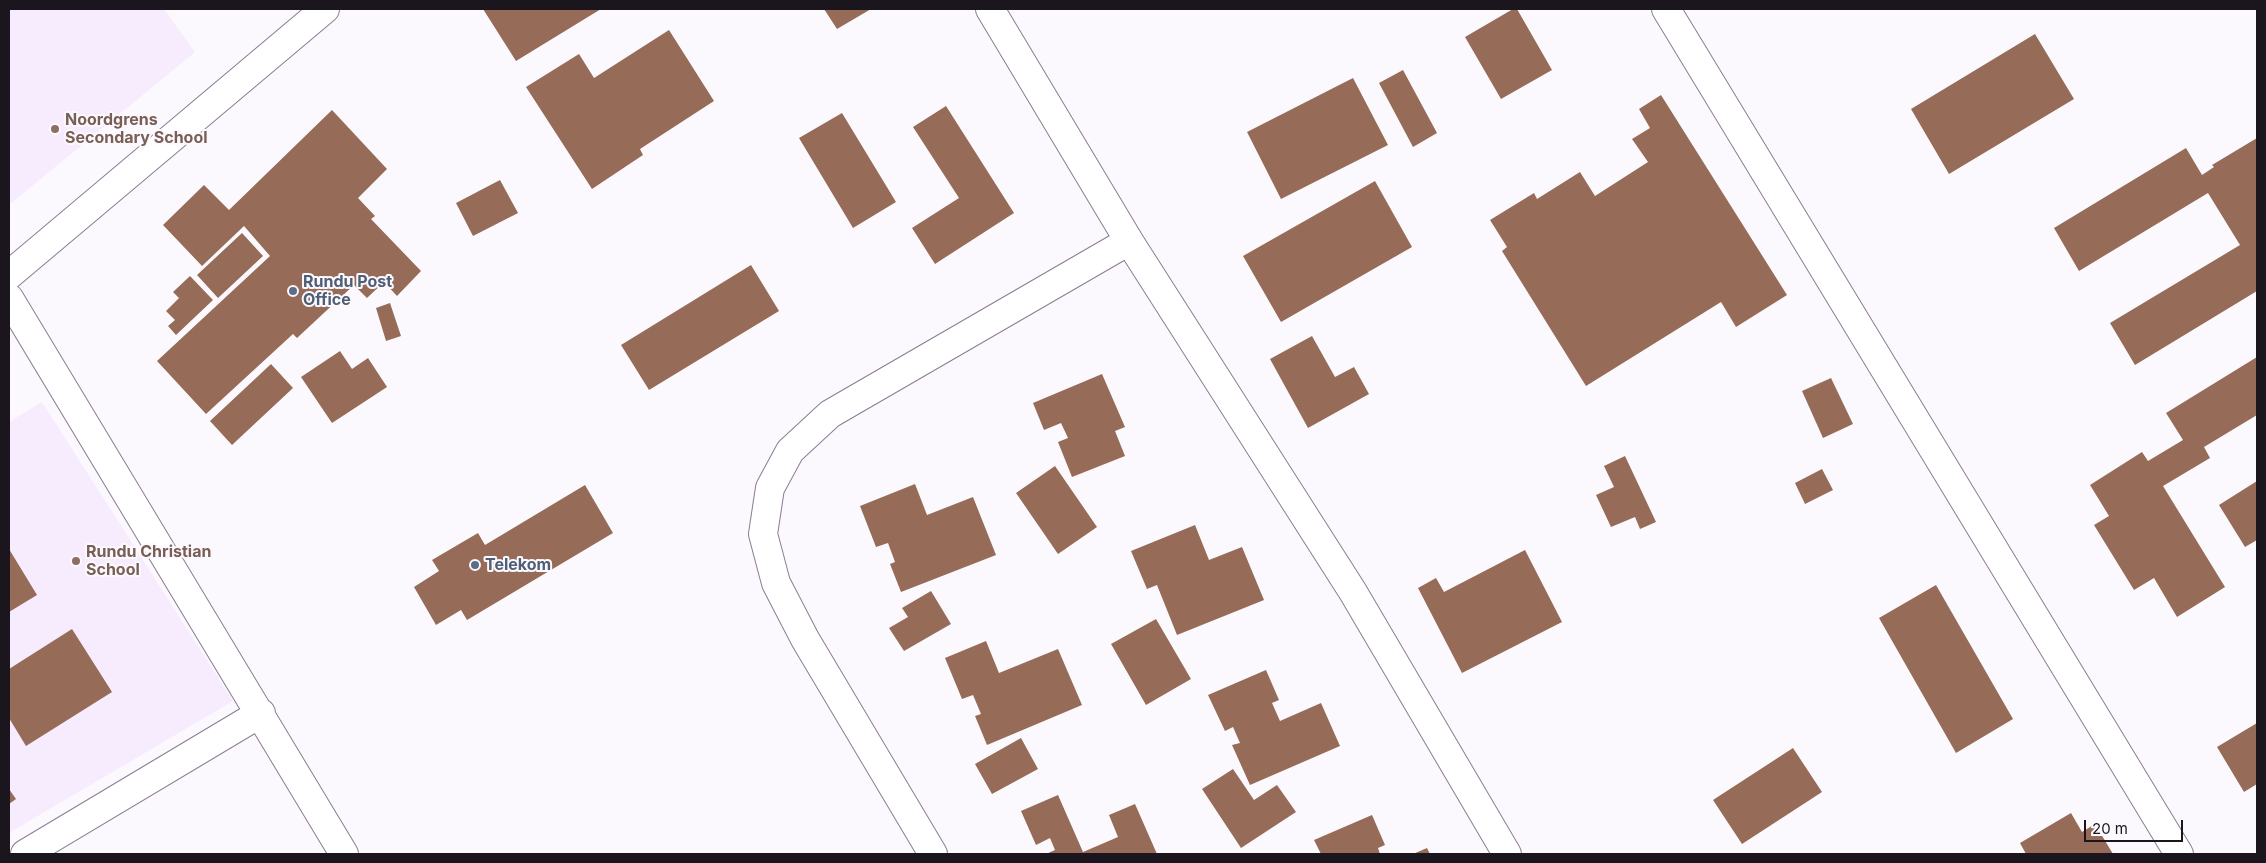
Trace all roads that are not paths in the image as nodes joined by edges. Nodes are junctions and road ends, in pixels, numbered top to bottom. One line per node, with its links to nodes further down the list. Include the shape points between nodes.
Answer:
1 (325, 9): 5 (street)
2 (990, 9): 4 (street)
3 (1666, 9): 12 (street)
4 (1129, 241): 10 (street, via 830,414 790,450 770,488 763,534 776,583 805,639); 11 (street, via 1353,592)
5 (9, 274)
6 (9, 298): 7 (street)
7 (261, 713): 8 (street); 9 (street)
8 (25, 854)
9 (344, 854)
10 (933, 854)
11 (1507, 854)
12 (2179, 854)

